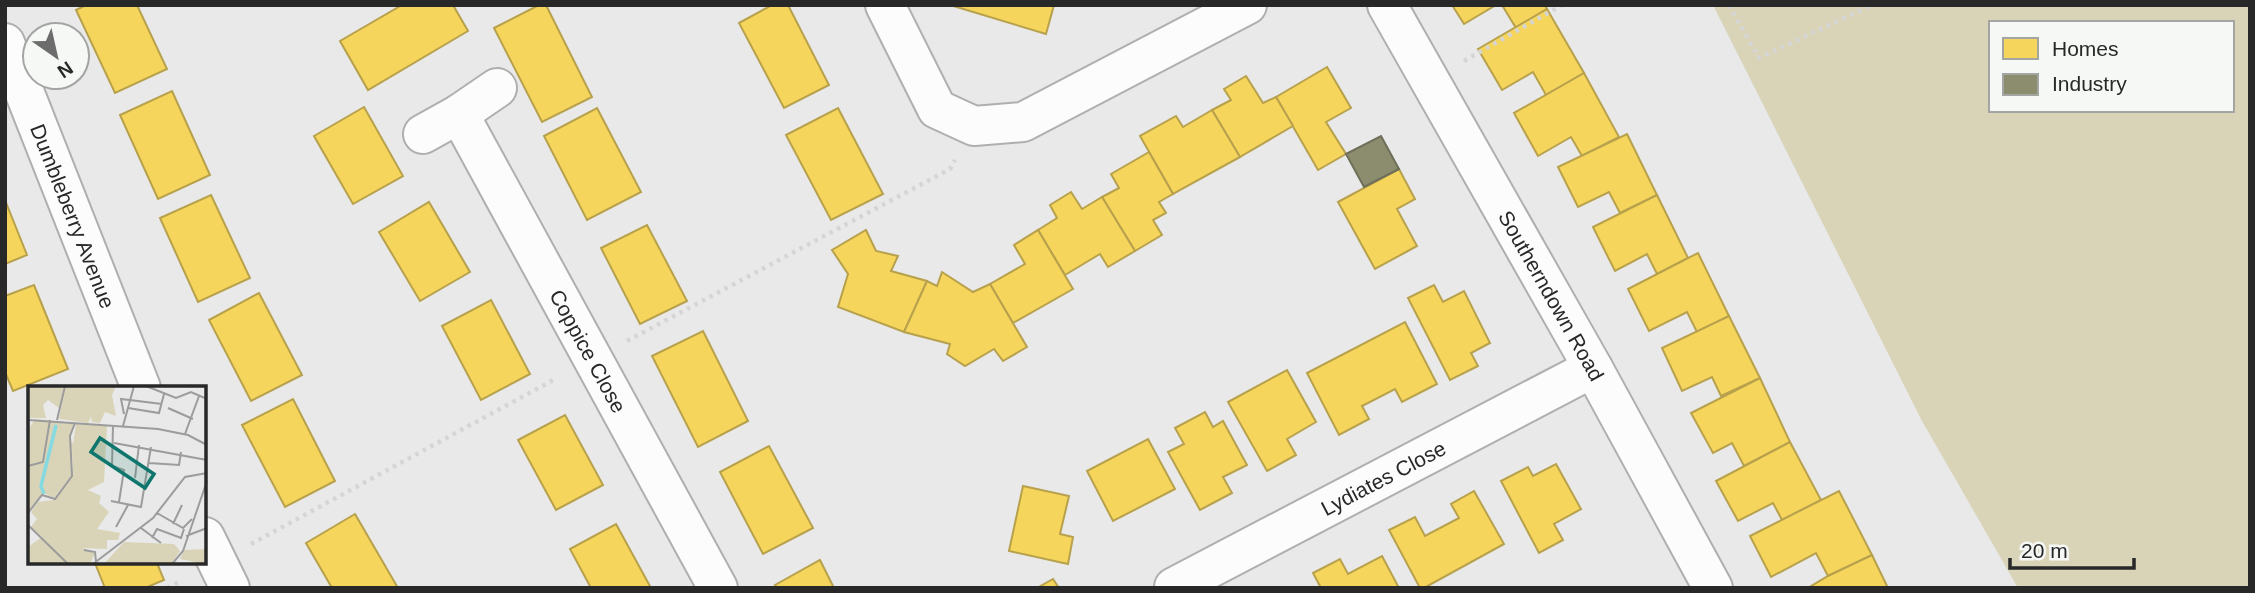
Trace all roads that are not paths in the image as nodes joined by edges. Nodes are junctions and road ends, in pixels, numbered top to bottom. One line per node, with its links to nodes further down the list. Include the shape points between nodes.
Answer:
1 (885, 5): 2 (street, via 937,109 974,126 1023,122)
2 (1247, 5)
3 (1387, 5): 8 (street, Southerndown Road)
4 (5, 43): 9 (street, Dumbleberry Avenue)
5 (498, 88): 6 (street)
6 (459, 114): 7 (street); 13 (street, Coppice Close)
7 (423, 134)
8 (1594, 368): 11 (street, Lydiates Close); 14 (street, Southerndown Road)
9 (140, 386)
10 (206, 539): 12 (street)
11 (1174, 587)
12 (229, 588)
13 (718, 588)
14 (1713, 588)

